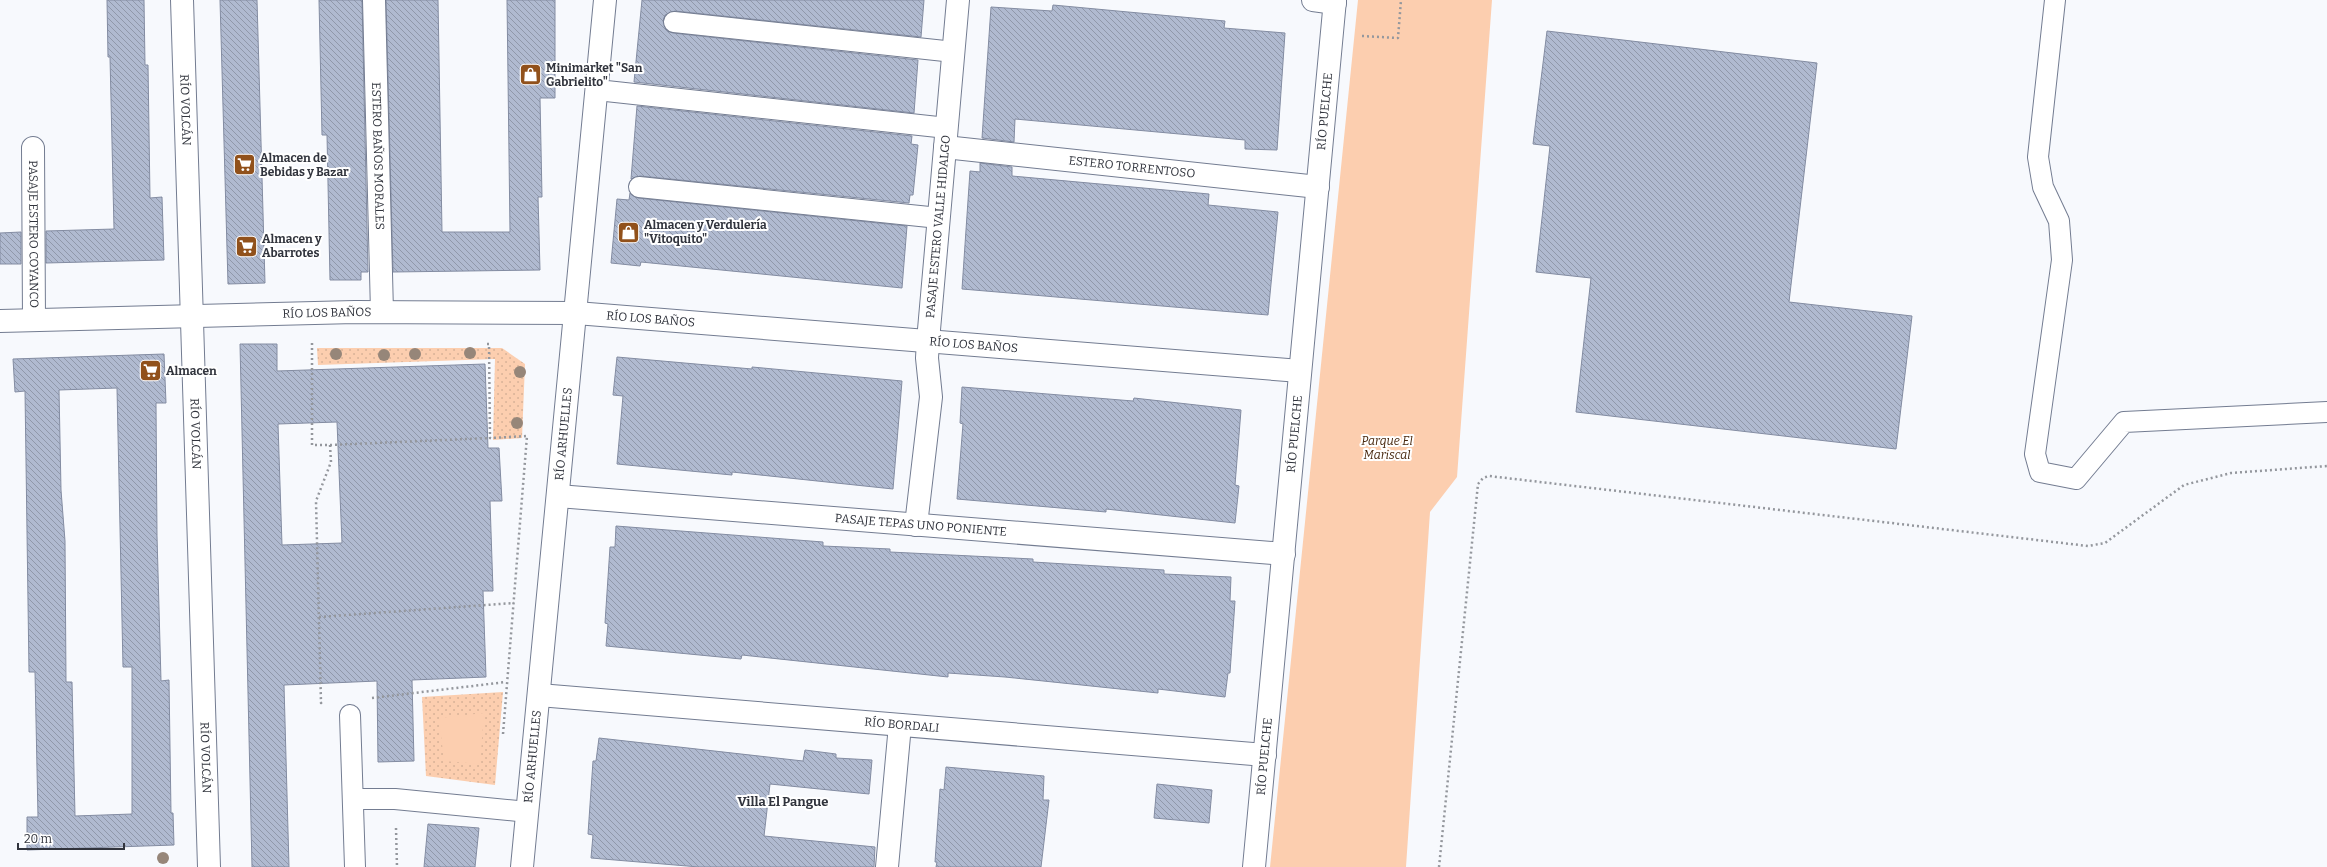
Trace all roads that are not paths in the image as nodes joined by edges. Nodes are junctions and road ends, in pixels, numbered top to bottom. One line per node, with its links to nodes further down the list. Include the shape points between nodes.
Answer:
1 (182, 0): 18 (street, RÍO VOLCÁN)
2 (374, 0): 16 (street, ESTERO BAÑOS MORALES)
3 (605, 0): 10 (street, RÍO ARHUELLES)
4 (958, 0): 9 (street, PASAJE ESTERO VALLE HIDALGO)
5 (1313, 0): 7 (street)
6 (2055, 0): 23 (lane, via 2038,157 2043,186 2058,220 2062,260 2034,454 2040,472 2076,479 2124,422)
7 (1335, 1): 14 (street, RÍO PUELCHE)
8 (674, 22): 9 (lane)
9 (954, 52): 11 (street, PASAJE ESTERO VALLE HIDALGO)
10 (597, 90): 11 (lane); 17 (street, RÍO ARHUELLES)
11 (946, 137): 14 (street, ESTERO TORRENTOSO); 15 (street, PASAJE ESTERO VALLE HIDALGO)
12 (33, 148): 19 (street, PASAJE ESTERO COYANCO)
13 (639, 186): 15 (lane)
14 (1318, 187): 22 (street, RÍO PUELCHE)
15 (939, 218): 21 (street, PASAJE ESTERO VALLE HIDALGO)
16 (382, 312): 17 (street, RÍO LOS BAÑOS); 18 (street, RÍO LOS BAÑOS)
17 (576, 314): 21 (street, RÍO LOS BAÑOS); 24 (street, RÍO ARHUELLES)
18 (190, 315): 19 (street, RÍO LOS BAÑOS); 33 (street, RÍO VOLCÁN)
19 (34, 320): 20 (street, RÍO LOS BAÑOS)
20 (0, 321)
21 (928, 341): 22 (street, RÍO LOS BAÑOS); 25 (street, PASAJE ESTERO VALLE HIDALGO, via 931,397)
22 (1300, 371): 26 (street, RÍO PUELCHE)
23 (2327, 412)
24 (558, 496): 25 (street, PASAJE TEPAS UNO PONIENTE); 27 (street, RÍO ARHUELLES)
25 (916, 525): 26 (street, PASAJE TEPAS UNO PONIENTE)
26 (1284, 554): 30 (street, RÍO PUELCHE)
27 (539, 695): 29 (street, RÍO BORDALI); 32 (street, RÍO ARHUELLES)
28 (350, 714): 31 (lane)
29 (900, 725): 30 (street, RÍO BORDALI); 36 (street)
30 (1265, 755): 37 (street, RÍO PUELCHE)
31 (353, 799): 32 (lane, via 395,799); 34 (lane)
32 (528, 812): 35 (street, RÍO ARHUELLES)
33 (209, 867)
34 (355, 867)
35 (522, 867)
36 (887, 867)
37 (1254, 867)

